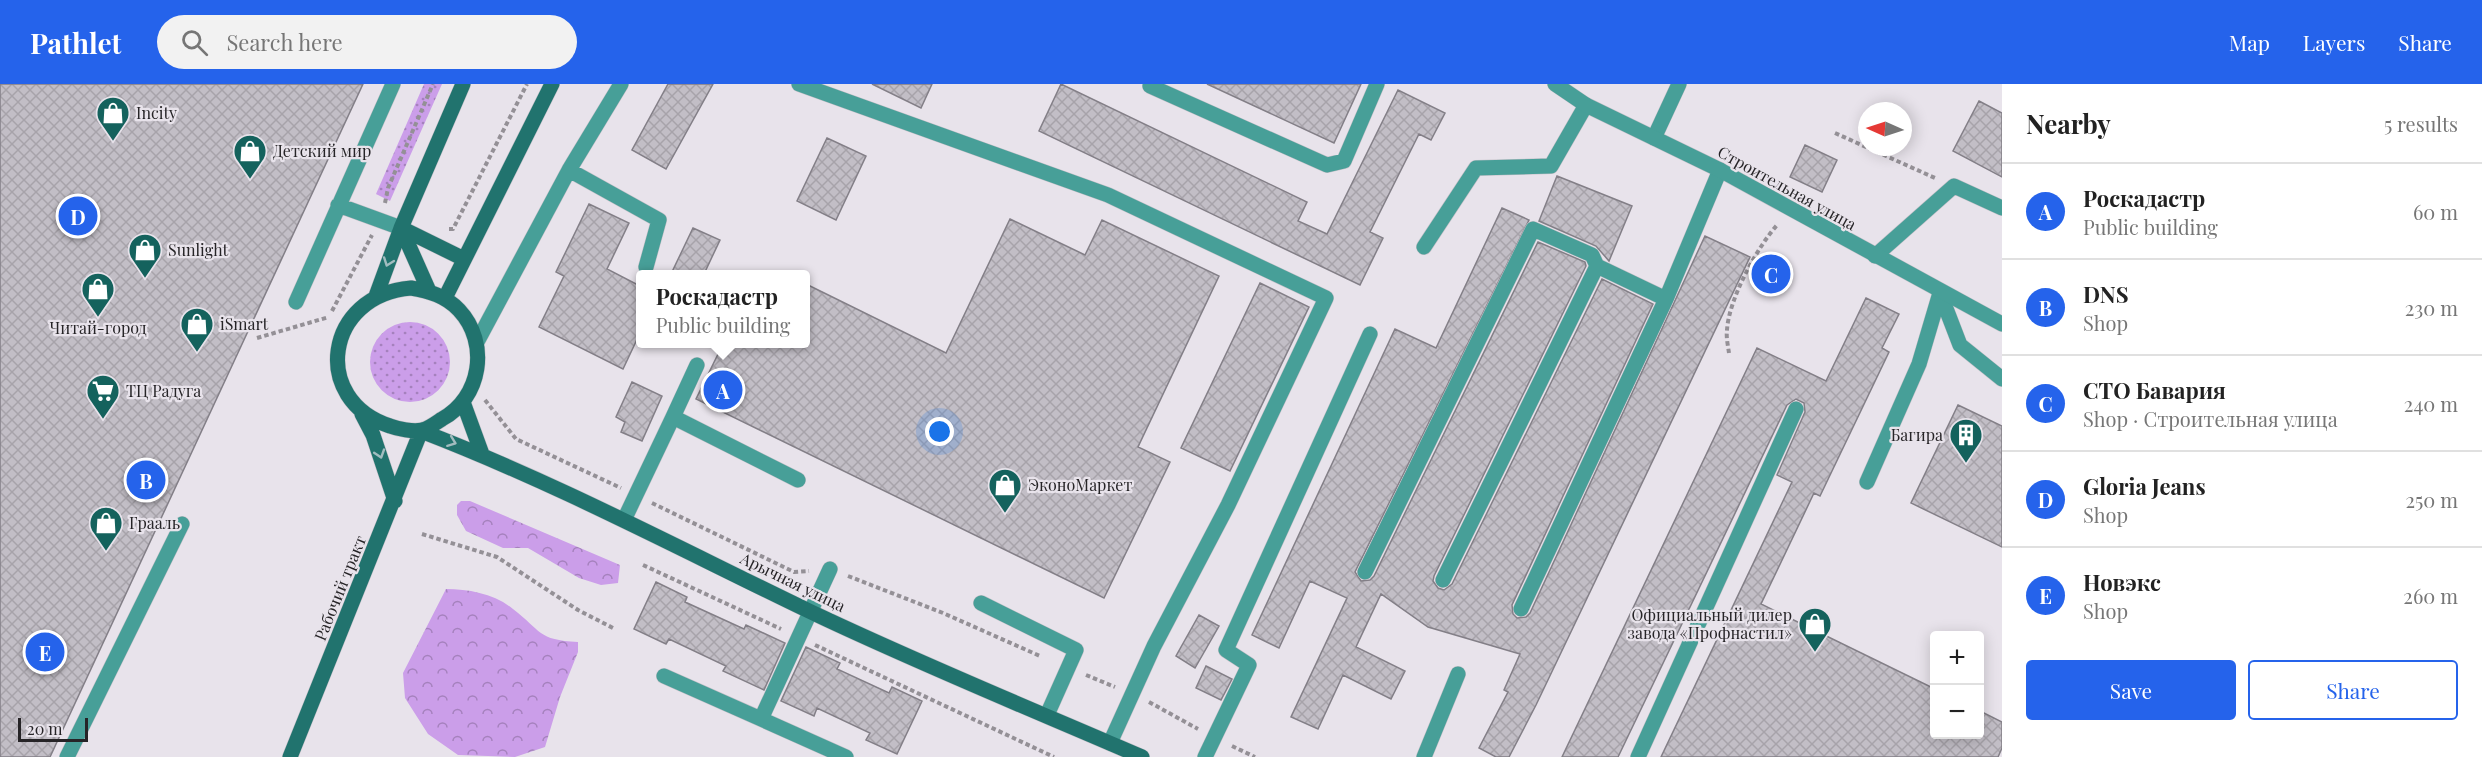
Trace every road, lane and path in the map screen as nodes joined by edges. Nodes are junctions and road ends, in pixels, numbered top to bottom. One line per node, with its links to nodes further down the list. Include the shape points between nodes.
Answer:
1 (393, 84): 17 (street)
2 (433, 84): 19 (path, via 388,188)
3 (463, 84): 21 (main road)
4 (552, 84): 24 (main road)
5 (621, 84): 14 (street)
6 (799, 84): 66 (street, via 1108,195 1326,298)
7 (1377, 84): 10 (street, via 1344,161 1328,165)
8 (1555, 84): 11 (street, Строительная улица)
9 (1679, 84): 13 (street)
10 (1150, 86)
11 (1587, 105): 13 (street, Строительная улица); 22 (street, via 1551,166 1476,168)
12 (1835, 133): 16 (path)
13 (1654, 138): 15 (street, Строительная улица)
14 (569, 170): 26 (street, via 660,220); 35 (street)
15 (1720, 170): 20 (street, Строительная улица); 31 (street)
16 (1954, 186): 18 (street); 23 (street)
17 (338, 205): 21 (street); 32 (street)
18 (2002, 208)
19 (383, 209)
20 (1791, 210): 23 (street, Строительная улица); 36 (path, via 1764,239 1735,299 1726,329)
21 (401, 228): 24 (main road); 27 (main road); 29 (main road, one-way to 29)
22 (1424, 247)
23 (1875, 256): 28 (street, Строительная улица)
24 (464, 259): 30 (main road)
25 (1597, 266): 31 (street); 54 (street, via 1592,255 1533,229); 56 (street)
26 (646, 267)
27 (429, 291): 29 (main road, via 393,289); 30 (main road)
28 (1940, 293): 33 (street, Строительная улица); 38 (street, via 1960,345); 46 (street, via 1919,364)
29 (376, 296): 41 (main road, via 360,307 340,339 340,378 348,396)
30 (445, 298): 35 (main road, via 470,325)
31 (1666, 299): 58 (street)
32 (296, 302)
33 (2002, 324)
34 (1370, 334): 72 (street, via 1226,650 1249,665)
35 (477, 342): 39 (main road, via 476,374)
36 (1729, 353)
37 (698, 365): 42 (street)
38 (2002, 379)
39 (463, 402): 43 (main road, via 450,415); 44 (main road)
40 (1796, 409): 74 (street)
41 (361, 410): 43 (main road, via 377,422); 47 (main road, one-way to 47, via 374,435)
42 (673, 417): 45 (street); 48 (street)
43 (421, 430): 44 (main road, Арычная улица, one-way to 44); 47 (main road, Рабочий тракт)
44 (482, 454): 48 (main road, Арычная улица)
45 (798, 480)
46 (1868, 482)
47 (395, 501): 68 (main road, Рабочий тракт)
48 (624, 520): 59 (main road, Арычная улица)
49 (182, 524): 67 (street)
50 (423, 534): 60 (path, via 497,557)
51 (643, 565): 61 (path)
52 (830, 569): 59 (street)
53 (794, 572): 55 (path)
54 (1365, 572)
55 (792, 578)
56 (1443, 580)
57 (981, 603): 64 (street, via 1076,650)
58 (1521, 609)
59 (810, 611): 61 (street); 64 (main road, Арычная улица)
60 (613, 628)
61 (798, 637): 65 (street); 70 (path)
62 (1458, 674): 73 (street)
63 (664, 676): 65 (street)
64 (1047, 715): 66 (main road, Арычная улица)
65 (762, 719): 69 (street)
66 (1110, 743): 71 (main road, Арычная улица)
67 (67, 757)
68 (290, 757)
69 (846, 757)
70 (1054, 757)
71 (1142, 757)
72 (1205, 757)
73 (1424, 757)
74 (1638, 757)

